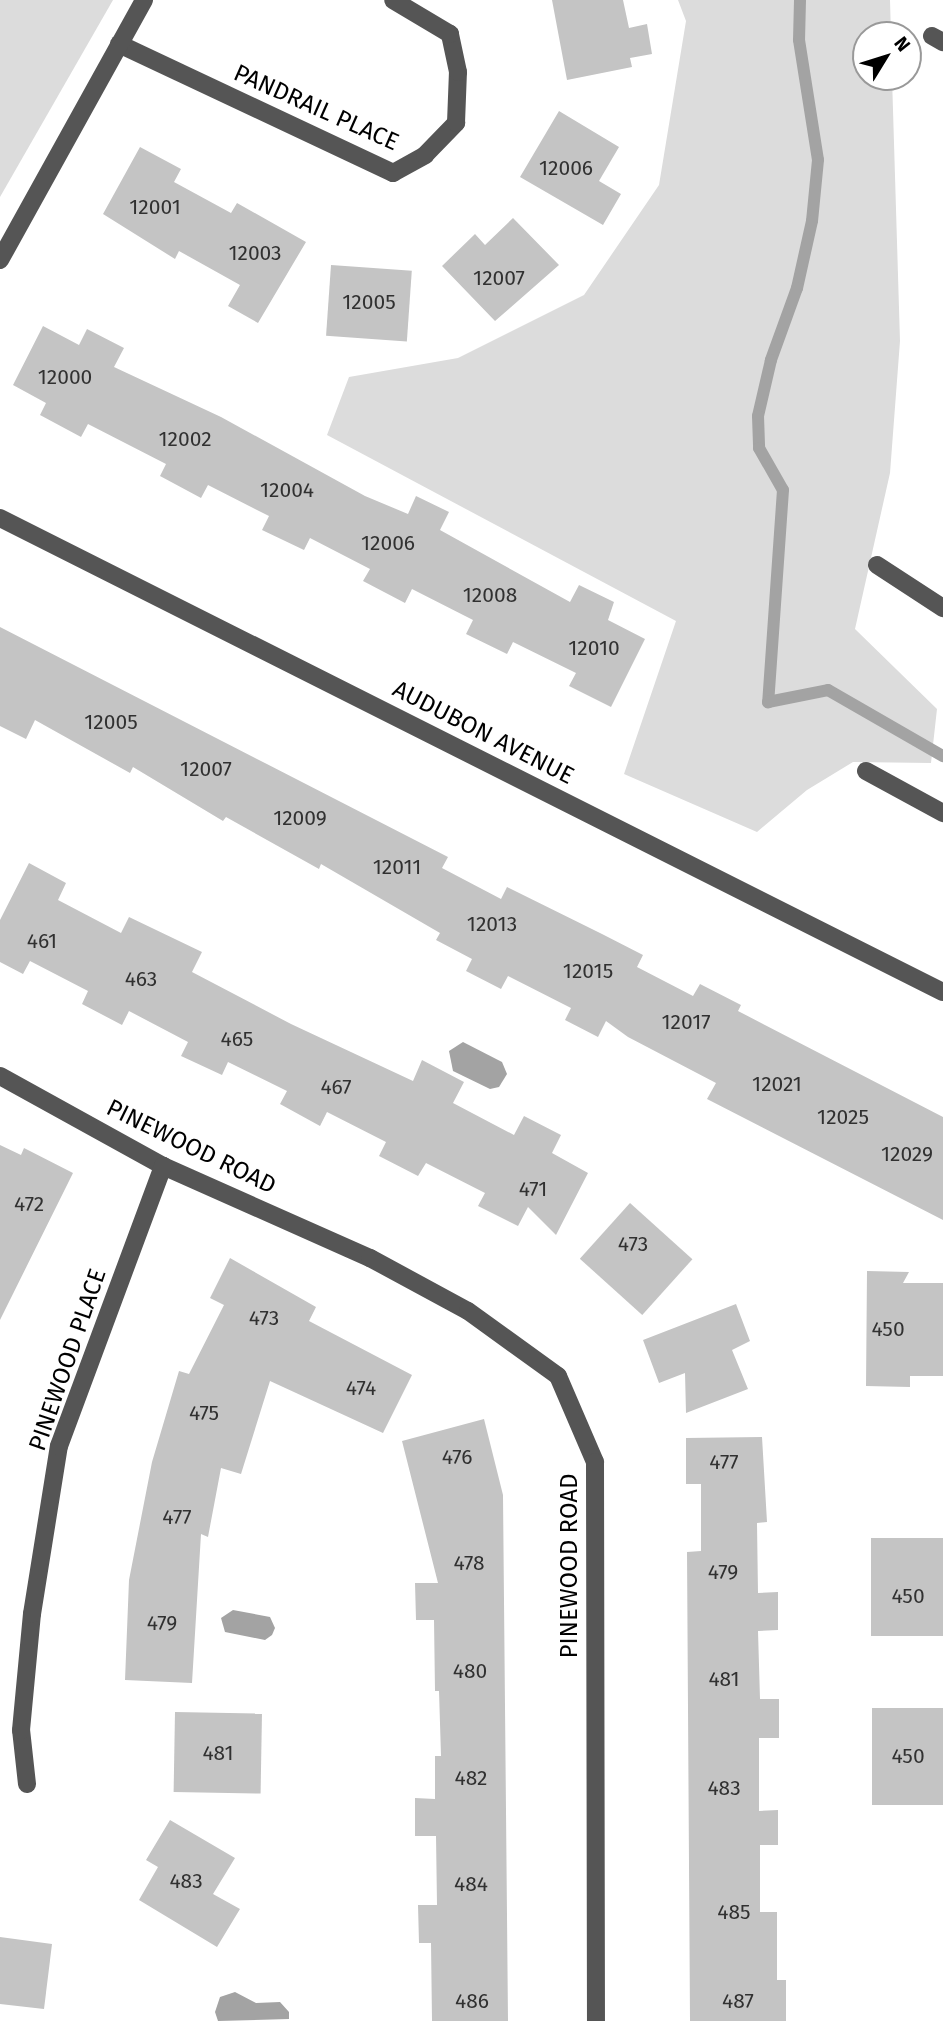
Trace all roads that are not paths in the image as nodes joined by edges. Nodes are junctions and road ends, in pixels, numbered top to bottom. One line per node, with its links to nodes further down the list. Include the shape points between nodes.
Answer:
1 (144, 0): 3 (street)
2 (393, 0): 3 (street, PANDRAIL PLACE, via 450,34 458,72 456,123 425,155 393,173)
3 (119, 44): 4 (street)
4 (0, 260)
5 (0, 518): 10 (street, AUDUBON AVENUE)
6 (877, 565): 7 (street)
7 (943, 608)
8 (866, 771): 9 (street)
9 (943, 813)
10 (943, 992)
11 (0, 1076): 12 (street, PINEWOOD ROAD)
12 (163, 1166): 13 (street, PINEWOOD PLACE, via 60,1446 32,1614 21,1730); 14 (street, PINEWOOD ROAD, via 383,1265 468,1311 558,1376 594,1462)
13 (27, 1784)
14 (596, 2021)

